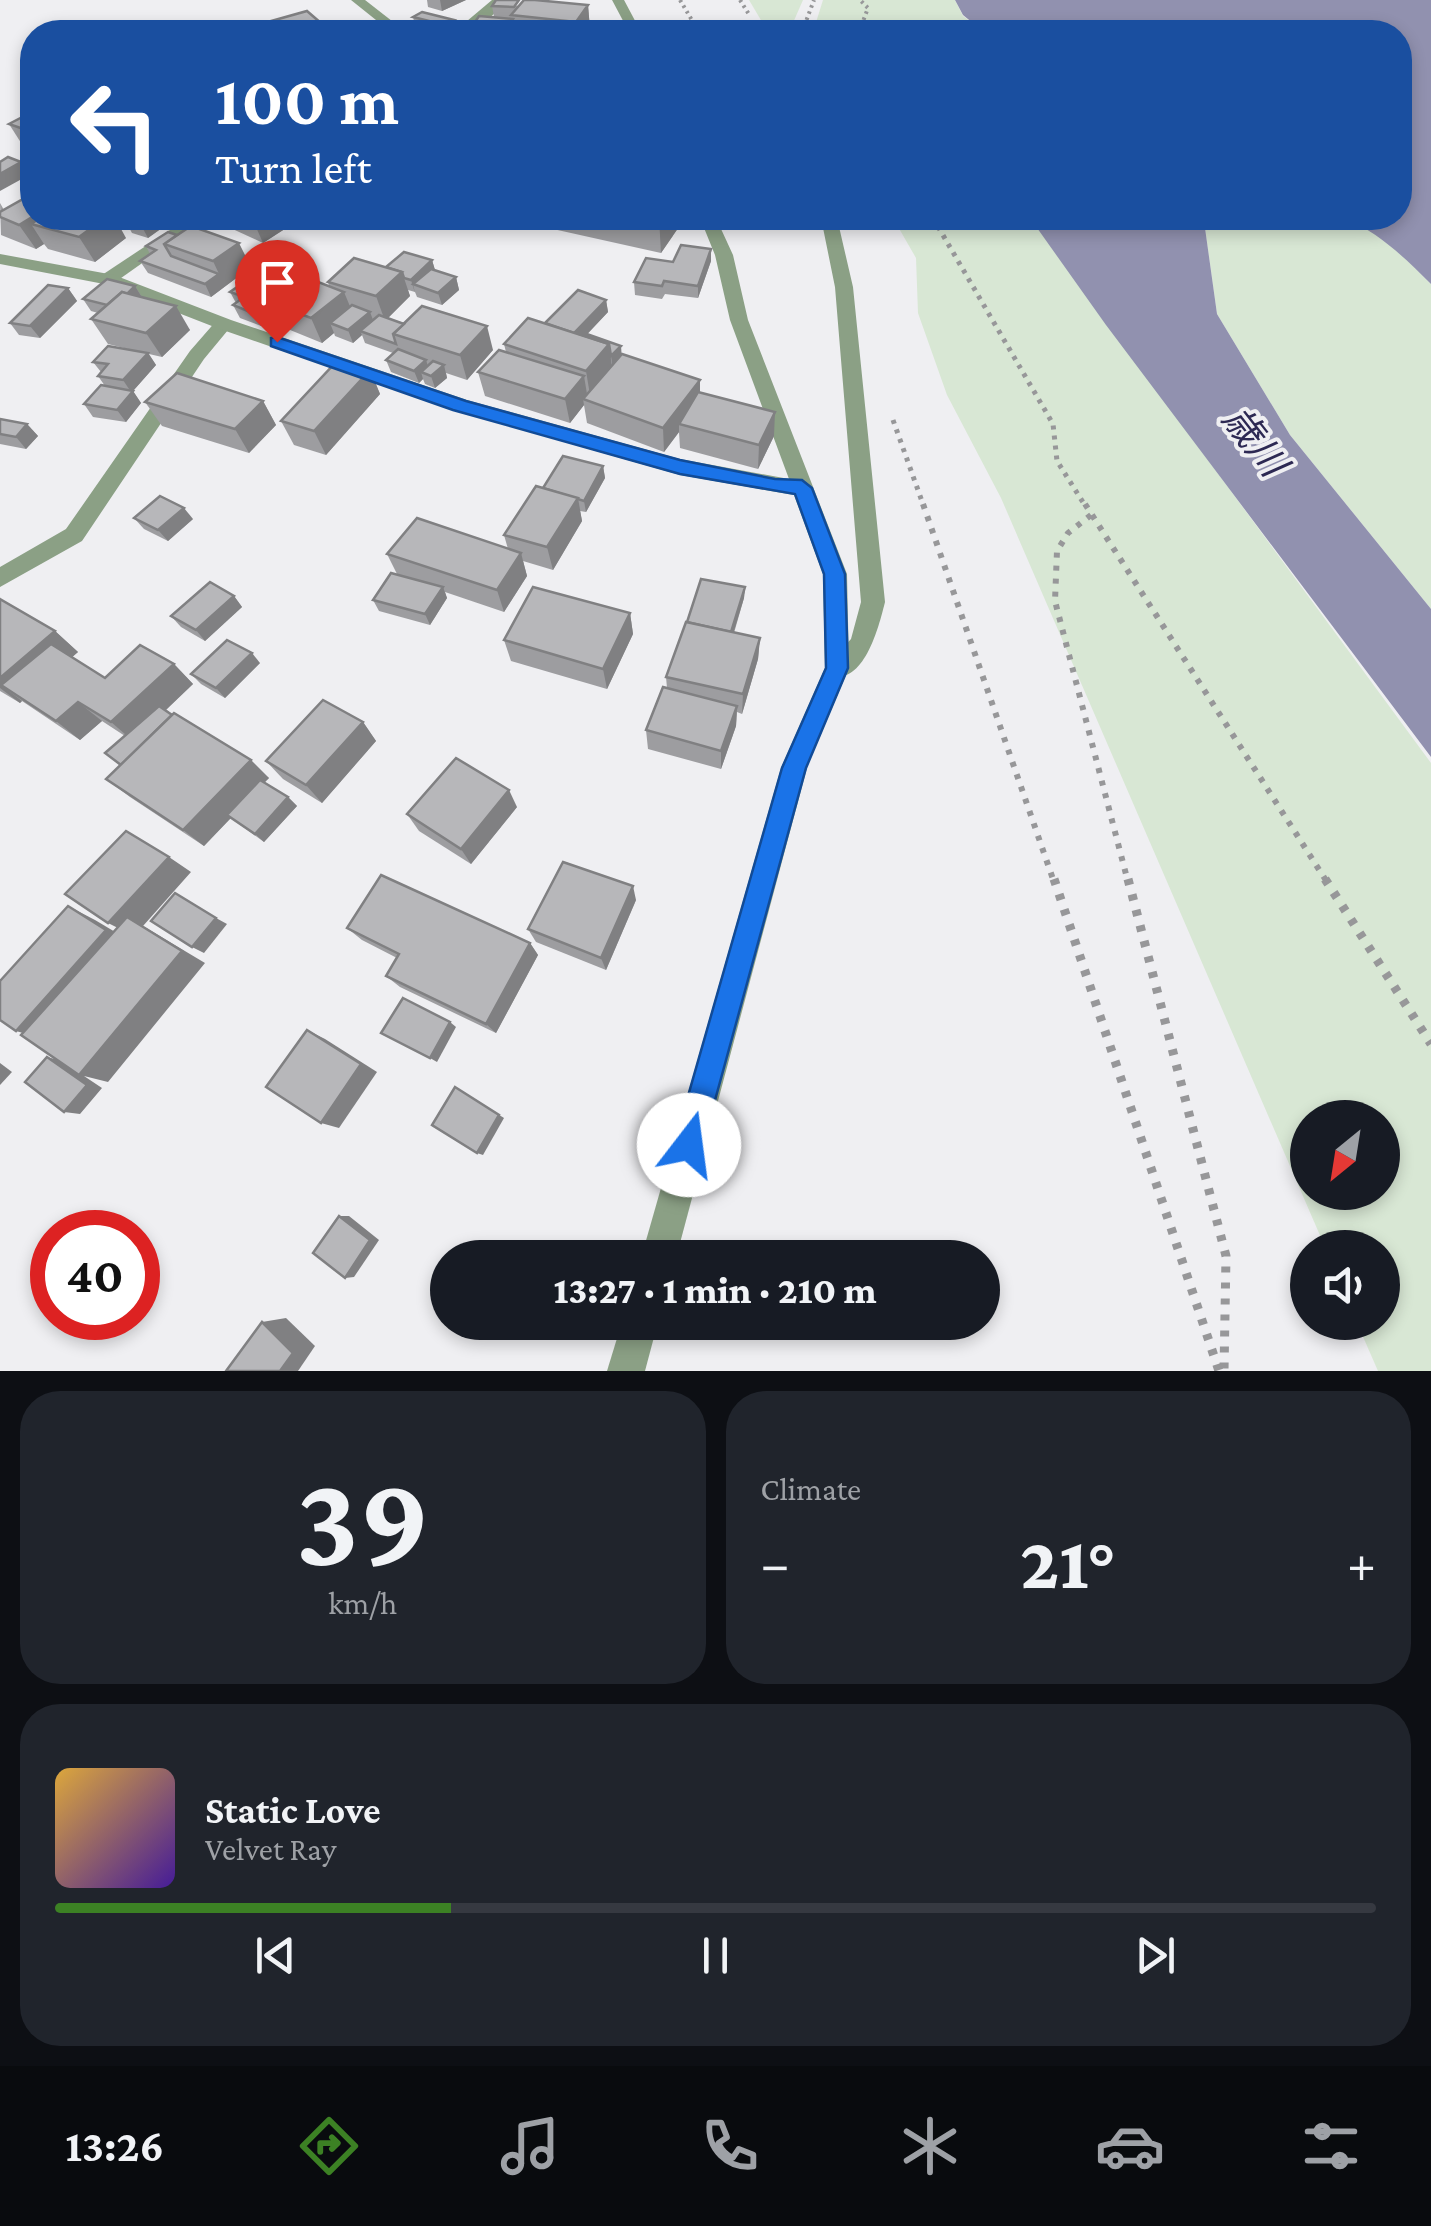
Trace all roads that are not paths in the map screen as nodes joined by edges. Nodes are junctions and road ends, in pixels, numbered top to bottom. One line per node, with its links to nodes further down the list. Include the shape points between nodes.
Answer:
1 (357, 0): 3 (street)
2 (498, 0): 4 (street)
3 (383, 20)
4 (477, 20)
5 (180, 230): 9 (street)
6 (713, 230): 11 (street)
7 (831, 230): 13 (street, via 844,287 873,602 862,644)
8 (0, 259): 9 (street)
9 (108, 279): 10 (street)
10 (224, 324): 11 (street, via 478,410 680,467); 12 (street, via 74,535)
11 (802, 488): 13 (street, via 834,574)
12 (0, 578)
13 (837, 668): 14 (street, via 794,768)
14 (663, 1240)
15 (635, 1340): 16 (street)
16 (626, 1371)

